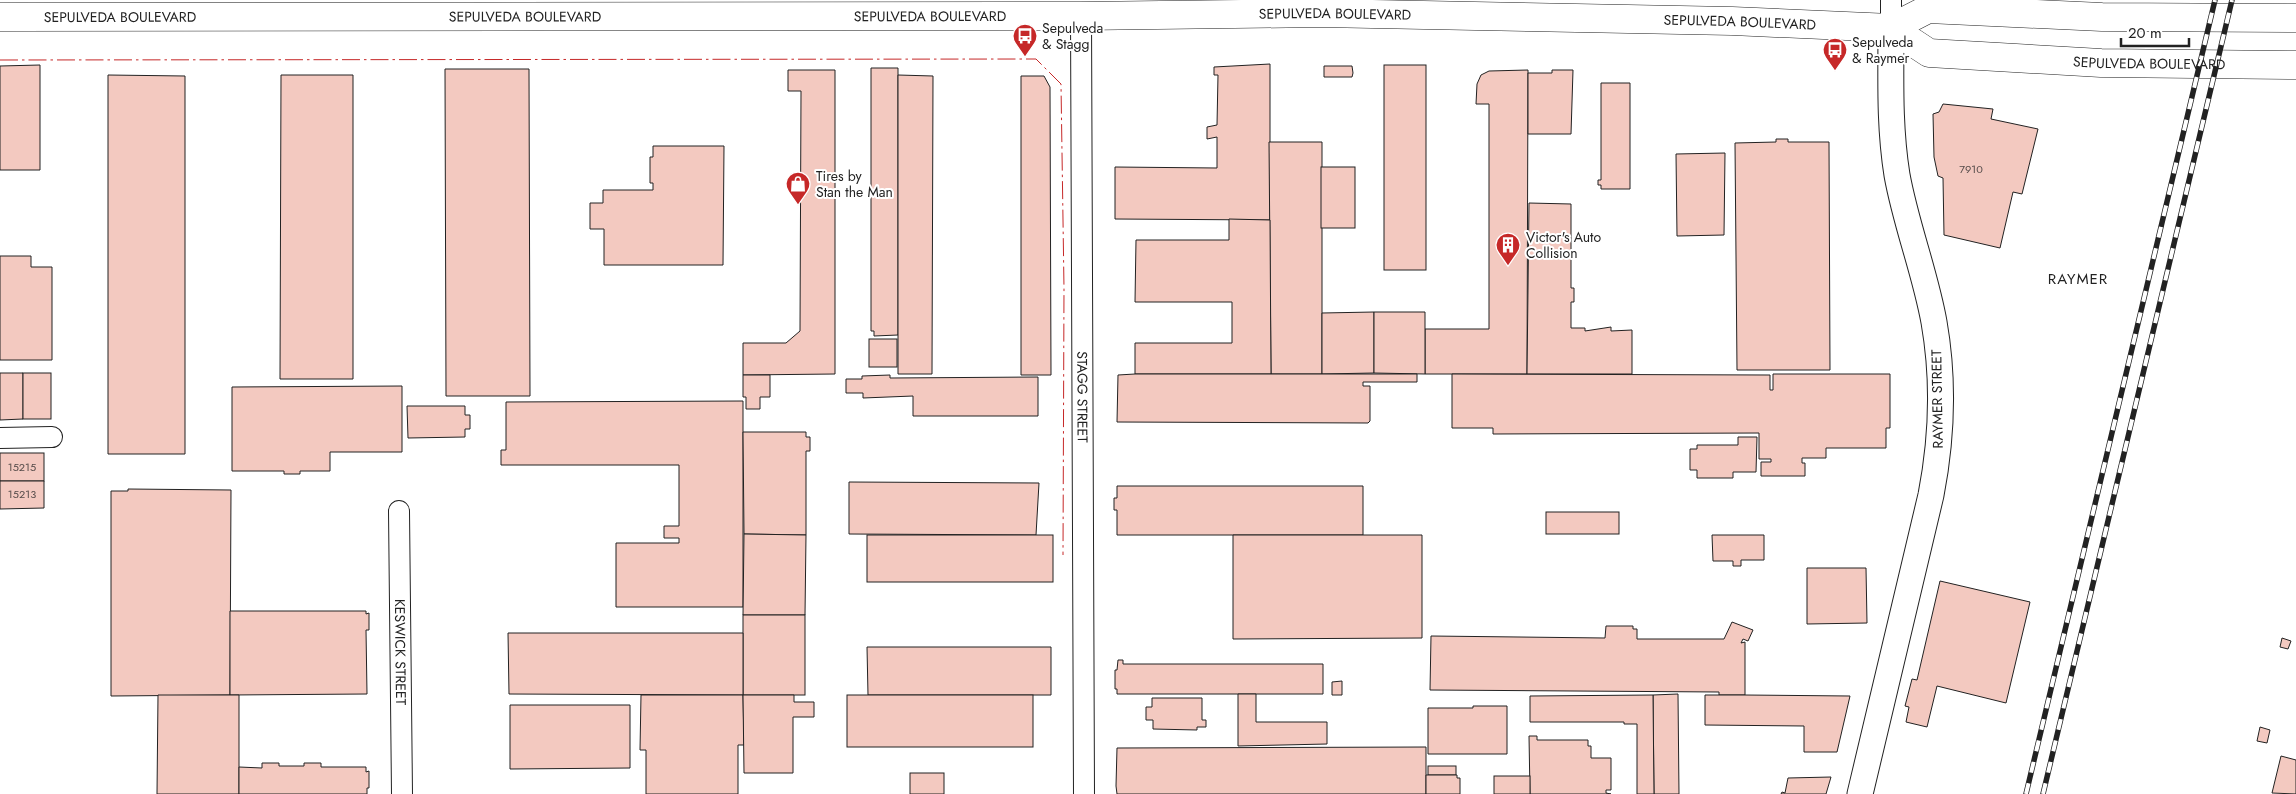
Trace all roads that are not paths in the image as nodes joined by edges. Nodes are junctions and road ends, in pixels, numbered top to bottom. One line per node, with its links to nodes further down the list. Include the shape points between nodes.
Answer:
1 (1891, 0): 5 (street, RAYMER STREET)
2 (1081, 8): 3 (main road, SEPULVEDA BOULEVARD); 5 (main road, SEPULVEDA BOULEVARD, via 1465,14); 11 (street, STAGG STREET)
3 (0, 18)
4 (2296, 18): 5 (main road, SEPULVEDA BOULEVARD, via 2122,18 1928,9)
5 (1891, 28): 6 (main road, SEPULVEDA BOULEVARD, via 1929,53 2101,63); 12 (street, RAYMER STREET, via 1890,130 1898,177 1934,321 1940,420 1938,458 1931,495)
6 (2296, 65)
7 (0, 438): 8 (street)
8 (52, 438)
9 (399, 511): 10 (street, KESWICK STREET)
10 (402, 794)
11 (1084, 794)
12 (1860, 794)

